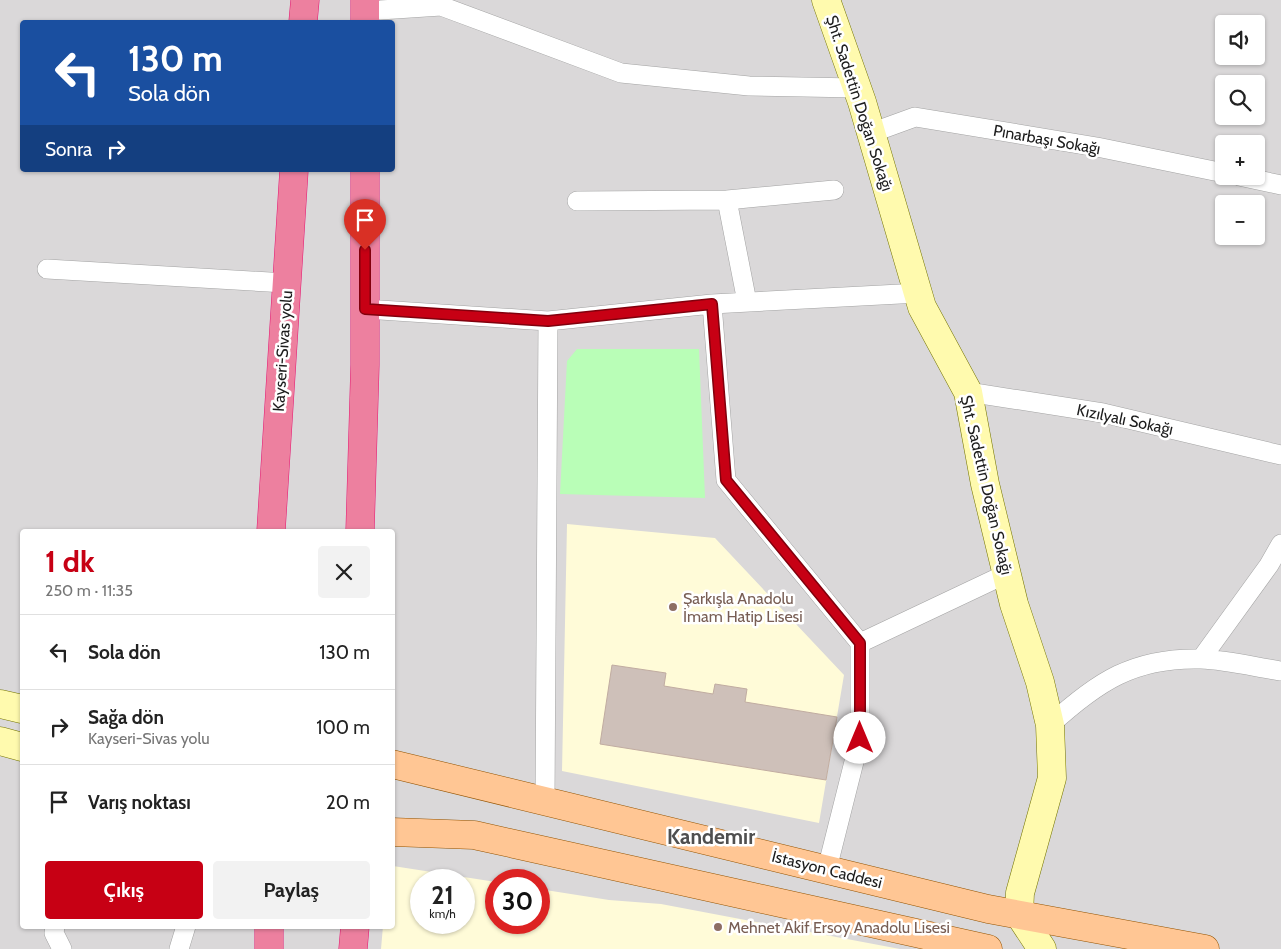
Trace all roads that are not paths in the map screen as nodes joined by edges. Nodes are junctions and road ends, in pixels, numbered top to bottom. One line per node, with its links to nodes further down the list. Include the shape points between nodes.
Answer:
1 (305, 0): 4 (highway)
2 (826, 0): 5 (street, Şht. Sadettin Doğan Sokağı)
3 (365, 11): 5 (street, via 442,6 621,73 749,86)
4 (303, 20)
5 (857, 88): 6 (street, Şht. Sadettin Doğan Sokağı)
6 (871, 133): 7 (street, Pınarbaşı Sokağı, via 915,117); 17 (street, Şht. Sadettin Doğan Sokağı)
7 (1215, 171)
8 (294, 172): 16 (highway, Kayseri-Sivas yolu)
9 (365, 172): 20 (highway)
10 (1265, 182): 11 (street)
11 (1281, 185)
12 (834, 190): 13 (street)
13 (727, 200): 14 (street); 18 (street)
14 (577, 201)
15 (47, 269): 16 (street)
16 (286, 283): 24 (highway, Kayseri-Sivas yolu)
17 (918, 293): 18 (street); 22 (street, Şht. Sadettin Doğan Sokağı)
18 (747, 302): 19 (street)
19 (712, 304): 21 (street); 28 (street, via 726,480)
20 (365, 309): 21 (street); 25 (highway)
21 (548, 321): 37 (street)
22 (968, 392): 23 (street, Kızılyalı Sokağı, via 1103,413); 27 (street, Şht. Sadettin Doğan Sokağı, via 985,484)
23 (1281, 455)
24 (271, 529)
25 (360, 529)
26 (1281, 544): 29 (street)
27 (1008, 573): 28 (street); 33 (street, Şht. Sadettin Doğan Sokağı)
28 (860, 643): 39 (street, via 860,738)
29 (1201, 659): 30 (street); 33 (street, via 1151,663 1112,676 1078,699)
30 (1281, 671)
31 (0, 704): 32 (street)
32 (20, 709)
33 (1050, 725): 40 (street, Şht. Sadettin Doğan Sokağı, via 1052,778 1020,893)
34 (0, 741): 35 (street)
35 (20, 746)
36 (395, 765): 37 (main road, İstasyon Caddesi)
37 (545, 801): 39 (main road, İstasyon Caddesi)
38 (395, 832): 49 (main road, via 474,835)
39 (827, 869): 40 (main road, İstasyon Caddesi)
40 (1019, 914): 50 (street); 51 (main road, İstasyon Caddesi)
41 (55, 929): 45 (street)
42 (185, 929): 46 (street)
43 (269, 929): 47 (highway)
44 (355, 929): 48 (highway)
45 (62, 949)
46 (179, 949)
47 (269, 949)
48 (353, 949)
49 (988, 949)
50 (1042, 949)
51 (1205, 949)

